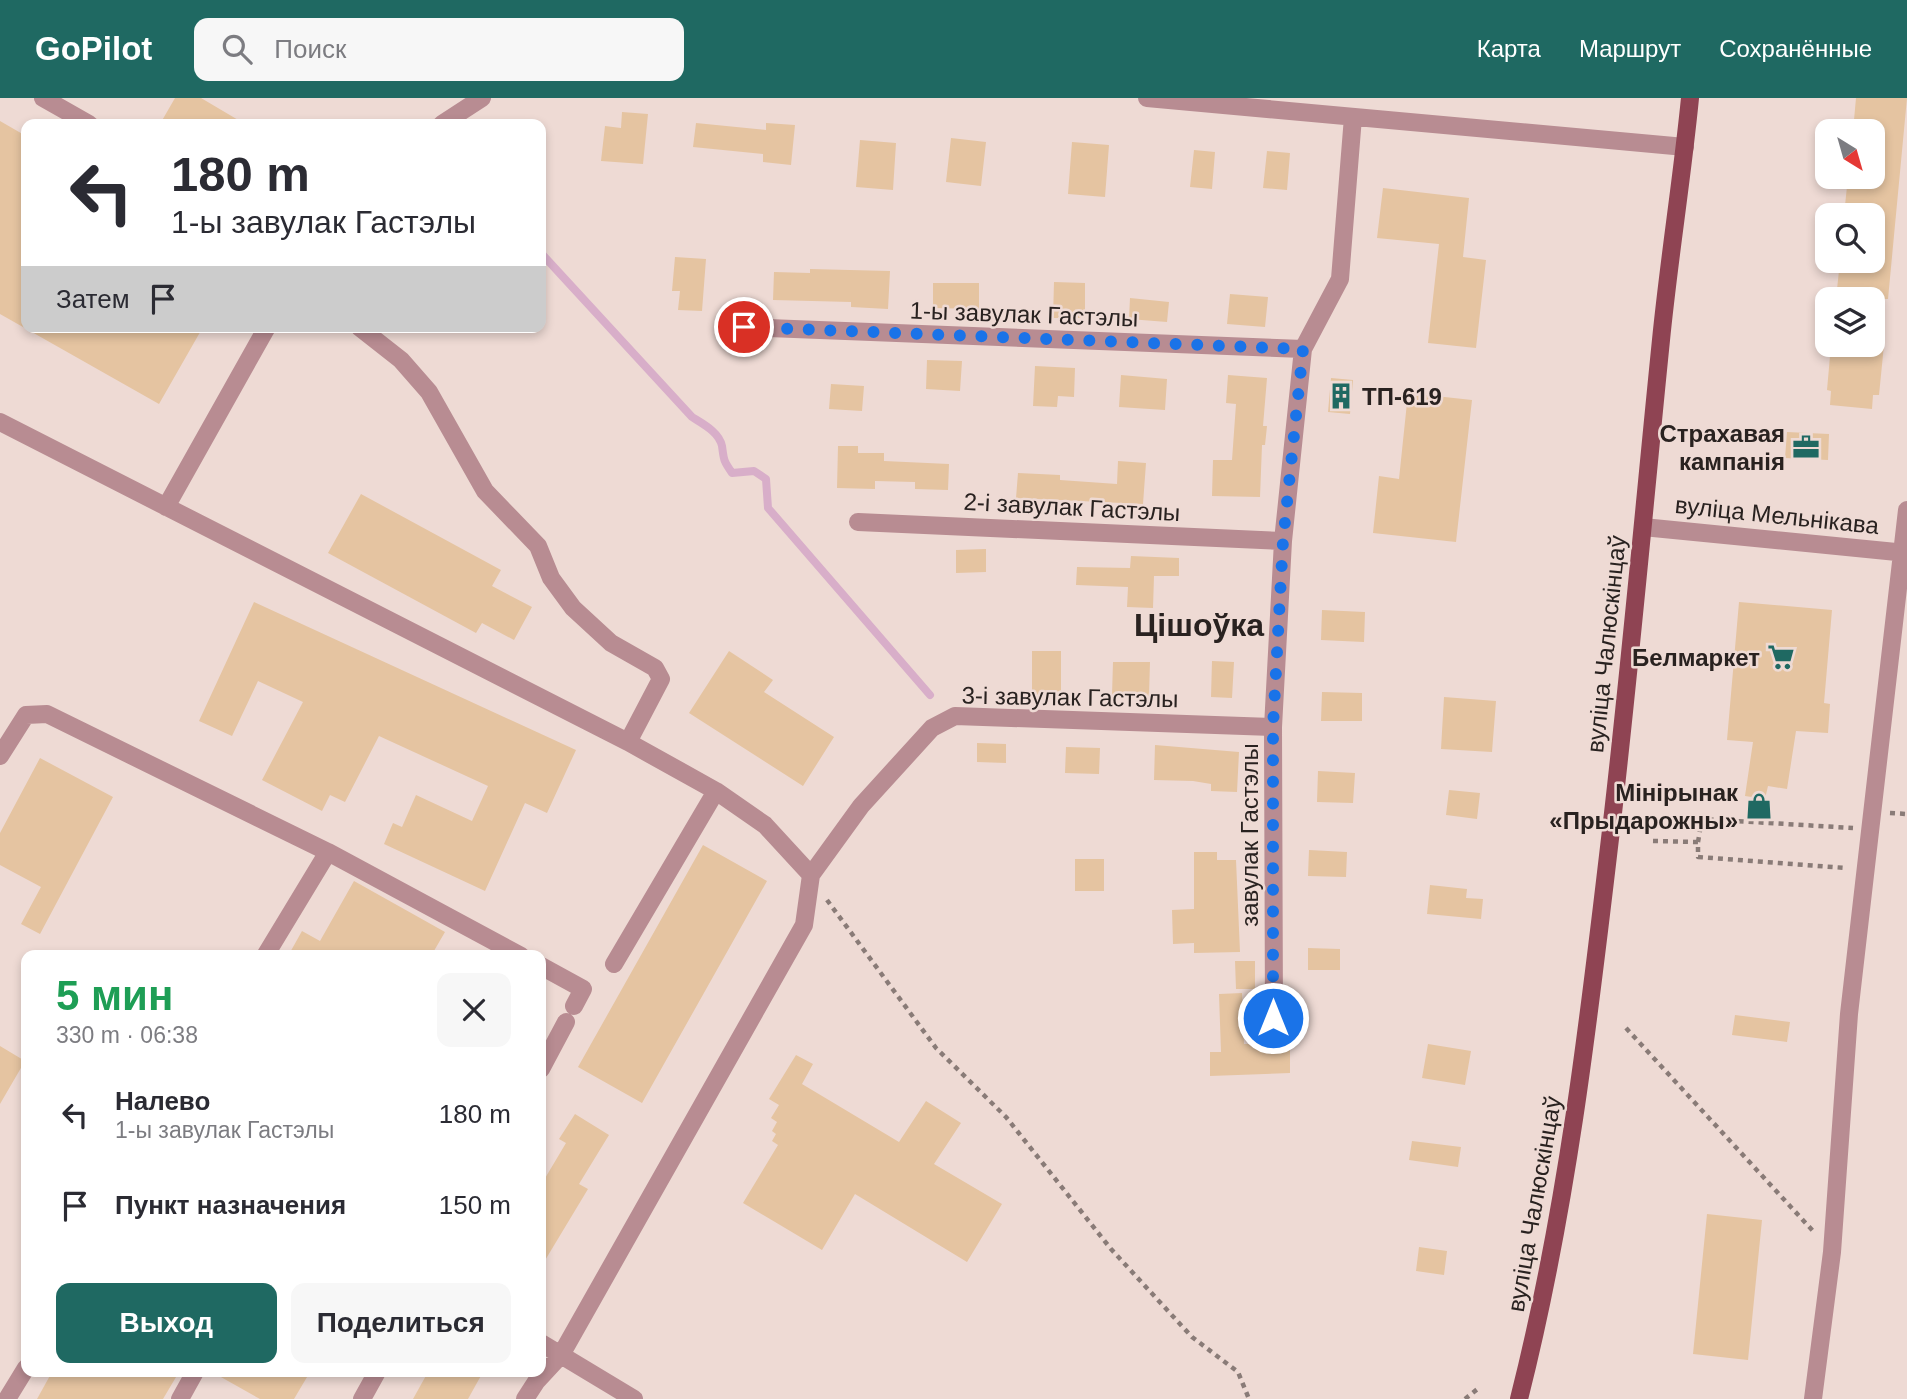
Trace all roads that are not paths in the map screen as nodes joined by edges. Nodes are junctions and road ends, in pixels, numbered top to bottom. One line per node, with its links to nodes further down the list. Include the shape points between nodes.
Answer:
1 (43, 98): 6 (street)
2 (482, 98): 7 (street)
3 (1147, 98): 5 (street)
4 (1690, 98): 8 (main road, вуліца Чалюскінцаў)
5 (1353, 117): 8 (street); 12 (street, завулак Гастэлы, via 1339,279)
6 (80, 119)
7 (450, 119)
8 (1685, 147): 17 (main road, вуліца Чалюскінцаў)
9 (744, 327): 12 (street, 1-ы завулак Гастэлы)
10 (264, 333): 14 (street)
11 (367, 333): 21 (street, via 401,360 429,391 485,491 538,545 551,578 573,608 611,643 655,668 661,679)
12 (1303, 349): 18 (street, завулак Гастэлы)
13 (0, 422): 14 (street)
14 (166, 508): 21 (street)
15 (1907, 510): 19 (street)
16 (858, 522): 18 (street, 2-і завулак Гастэлы)
17 (1643, 527): 19 (street, вуліца Мельнікава); 44 (main road, вуліца Чалюскінцаў, via 1584,1059 1560,1216)
18 (1283, 541): 20 (street, завулак Гастэлы)
19 (1904, 552): 45 (street, via 1849,1014 1832,1252)
20 (1273, 727): 25 (street, 3-і завулак Гастэлы, via 955,716 932,728 860,806); 30 (street, завулак Гастэлы)
21 (628, 742): 23 (street)
22 (0, 756): 24 (street, via 26,715 47,714)
23 (716, 791): 25 (street, via 765,825); 28 (street)
24 (328, 852): 26 (street); 27 (street)
25 (811, 875): 33 (street, via 804,925)
26 (269, 950)
27 (510, 950)
28 (614, 964)
29 (546, 969): 31 (street, via 583,989)
30 (1273, 1018)
31 (546, 1060)
32 (546, 1346): 33 (street)
33 (561, 1355): 34 (street); 43 (street)
34 (546, 1373)
35 (21, 1376): 40 (street)
36 (193, 1377): 39 (street)
37 (374, 1377): 41 (street)
38 (542, 1377): 42 (street)
39 (184, 1398)
40 (7, 1399)
41 (362, 1399)
42 (524, 1399)
43 (634, 1399)
44 (1519, 1399)
45 (1813, 1399)

